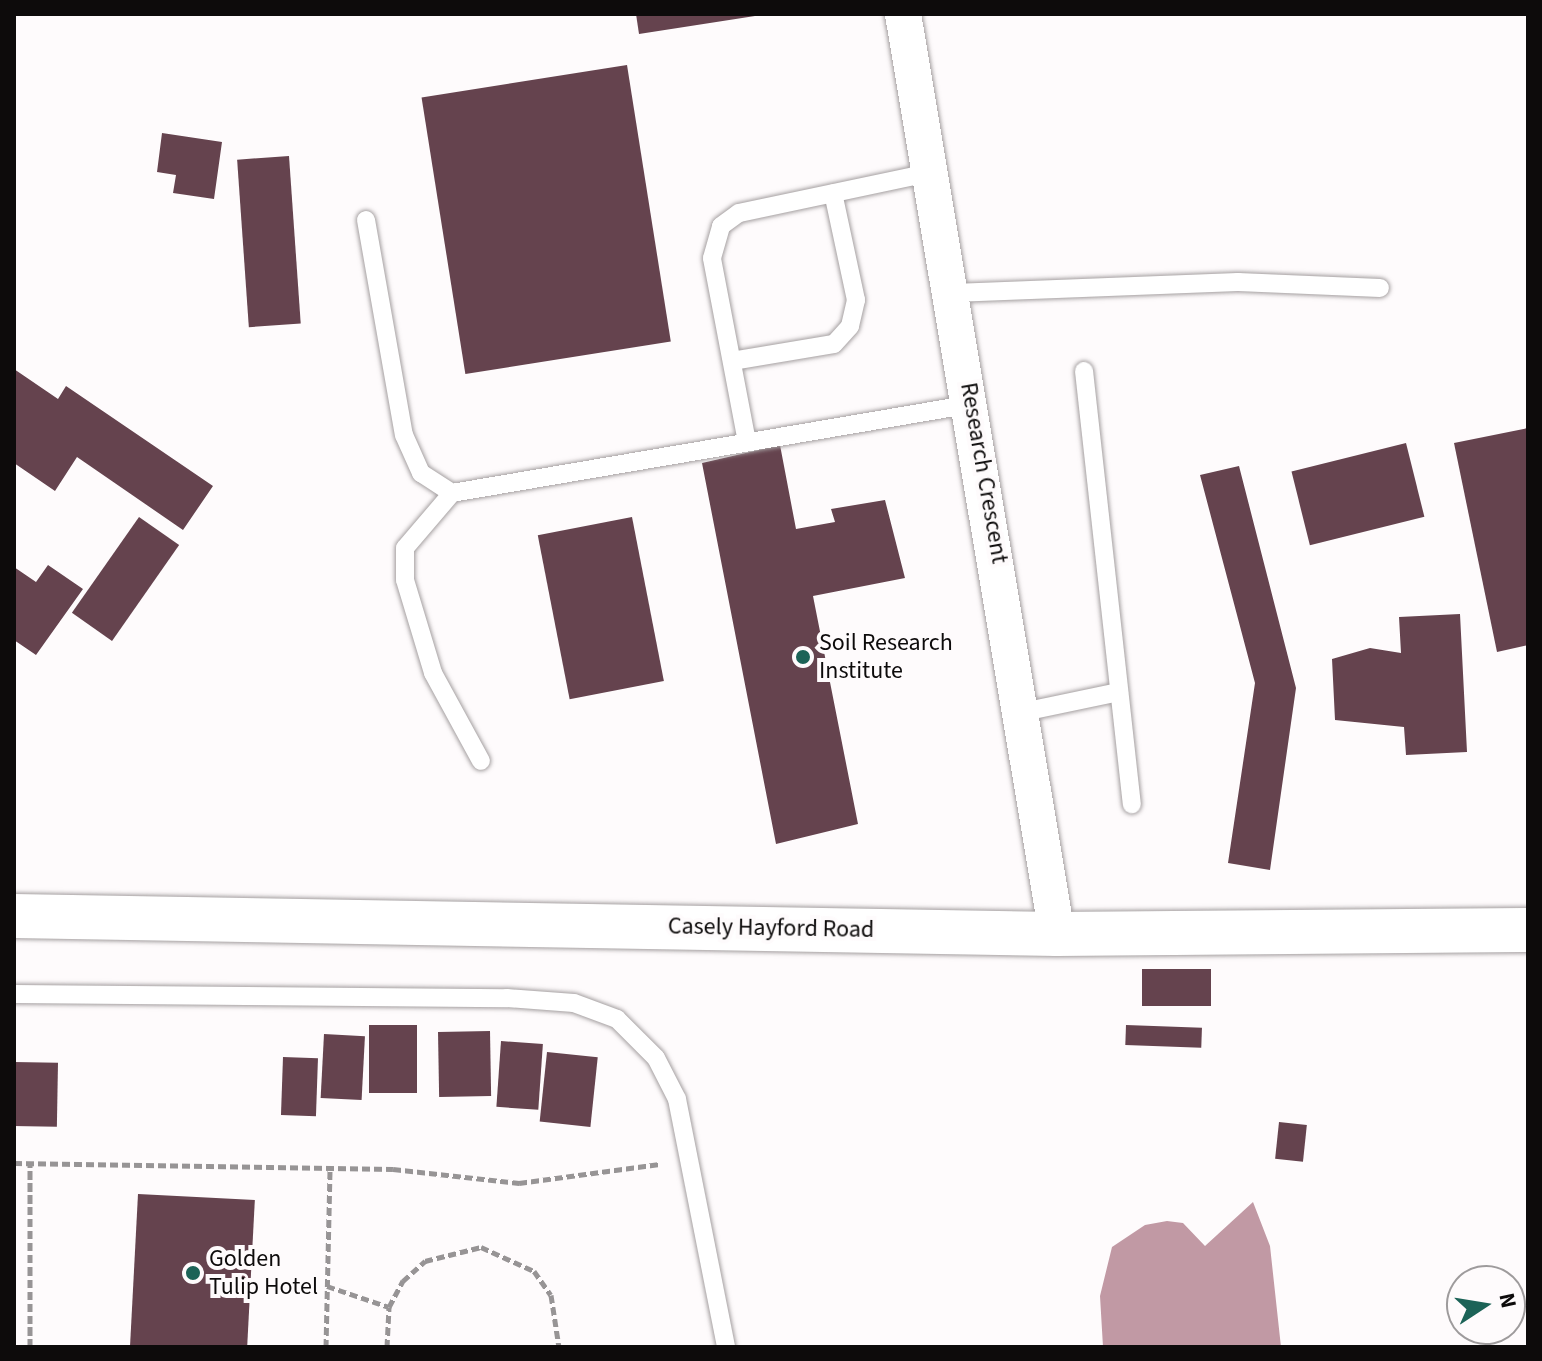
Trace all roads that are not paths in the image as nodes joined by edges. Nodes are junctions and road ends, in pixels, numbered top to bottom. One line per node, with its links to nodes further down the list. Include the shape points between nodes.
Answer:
1 (903, 14): 2 (street, Research Crescent)
2 (933, 172): 3 (lane); 6 (street, Research Crescent)
3 (833, 193): 7 (lane, via 739,213 721,226 712,258); 7 (lane, via 856,300 850,326 834,344)
4 (366, 220): 11 (lane, via 404,435 421,473)
5 (1380, 288): 6 (lane, via 1238,282)
6 (953, 293): 9 (street, Research Crescent)
7 (732, 361): 10 (lane)
8 (1084, 371): 12 (lane)
9 (972, 404): 10 (lane); 13 (street, Research Crescent)
10 (747, 442): 11 (lane)
11 (452, 493): 14 (lane, via 405,548 405,580 433,673)
12 (1119, 692): 13 (lane); 15 (lane)
13 (1023, 712): 18 (street, Research Crescent)
14 (481, 761)
15 (1132, 804)
16 (14, 916): 18 (street, Casely Hayford Road)
17 (1528, 930): 18 (street, Casely Hayford Road)
18 (1057, 934)
19 (14, 994): 20 (lane, via 574,1003 617,1019 656,1058 677,1099 693,1159)
20 (726, 1347)

